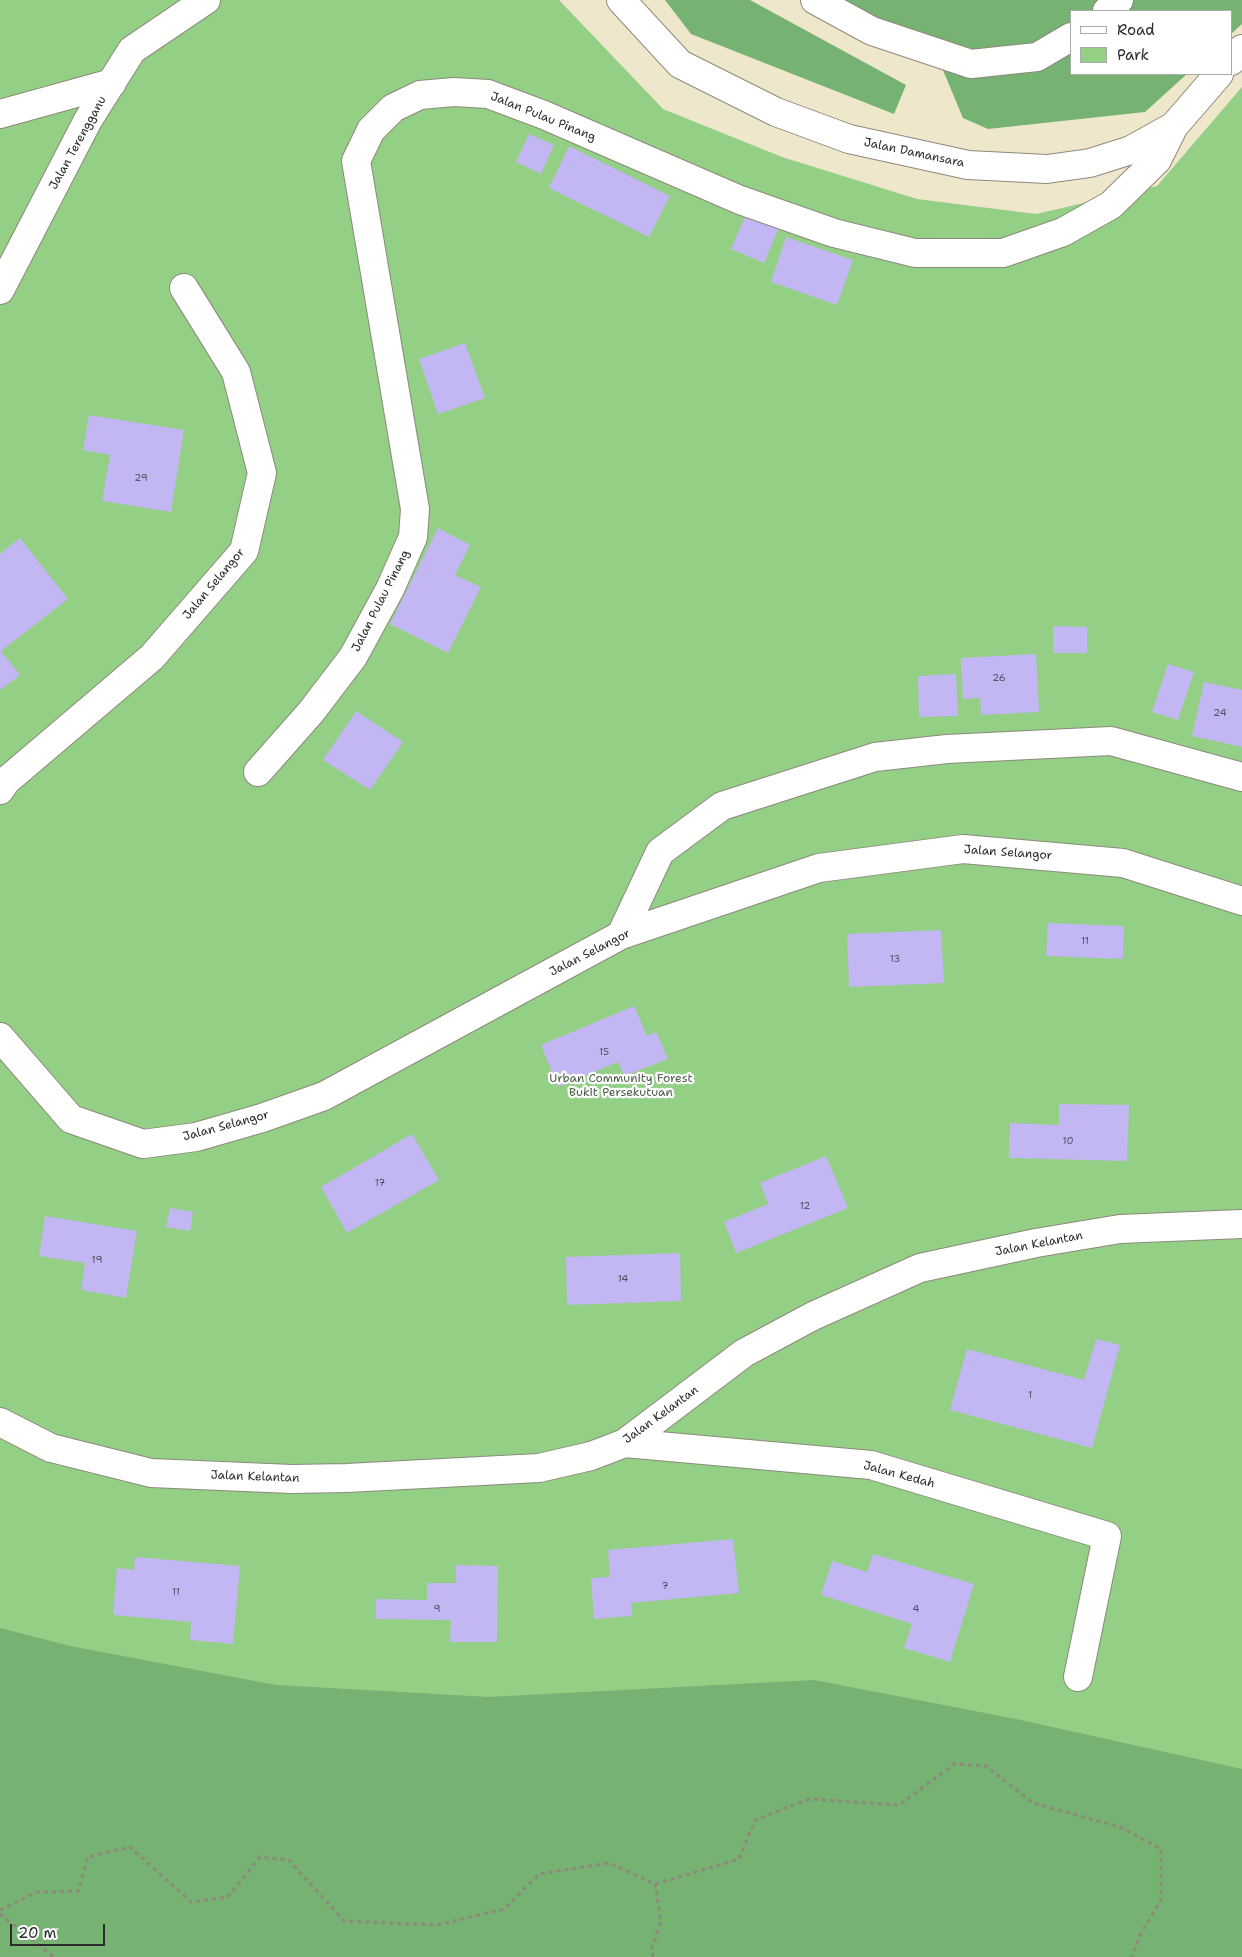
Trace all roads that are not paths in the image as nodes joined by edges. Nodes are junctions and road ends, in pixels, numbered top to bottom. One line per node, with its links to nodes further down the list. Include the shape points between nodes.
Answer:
1 (206, 0): 10 (street, Jalan Terengganu, via 132,50)
2 (621, 0): 12 (street, Jalan Damansara, via 680,64 776,112 850,139 968,165 1047,169 1090,163 1131,150)
3 (815, 0): 6 (street, via 872,31 971,64 1037,57)
4 (1119, 0): 5 (street)
5 (1108, 10)
6 (1070, 38)
7 (1242, 49): 8 (street)
8 (1232, 60)
9 (1218, 75): 12 (street, Jalan Damansara)
10 (112, 83): 11 (street); 13 (street, Jalan Terengganu, via 88,120)
11 (0, 114)
12 (1174, 126): 15 (street, Jalan Pulau Pinang, via 1157,160 1111,205 1064,232 1003,253 915,253 834,233 740,200 488,94 420,95 392,108 371,130 356,161 415,510 412,537 390,589 353,657 311,712)
13 (2, 282)
14 (184, 288): 17 (street, Jalan Selangor, via 236,372 262,473 244,551 152,657 6,781)
15 (258, 772)
16 (1242, 777): 19 (street, via 1111,741 947,749 875,757 722,806 660,852)
17 (0, 790)
18 (1242, 900): 19 (street, Jalan Selangor, via 1123,862 962,849 819,868)
19 (621, 935): 20 (street, Jalan Selangor, via 324,1096 196,1137 143,1144 71,1119)
20 (0, 1037)
21 (1242, 1224): 23 (street, Jalan Kelantan, via 1120,1229 920,1268 813,1316 744,1353)
22 (0, 1422): 23 (street, Jalan Kelantan, via 51,1448 151,1473 292,1479 539,1468 591,1456)
23 (626, 1443): 24 (street, Jalan Kedah, via 871,1465 1107,1536)
24 (1078, 1678)

